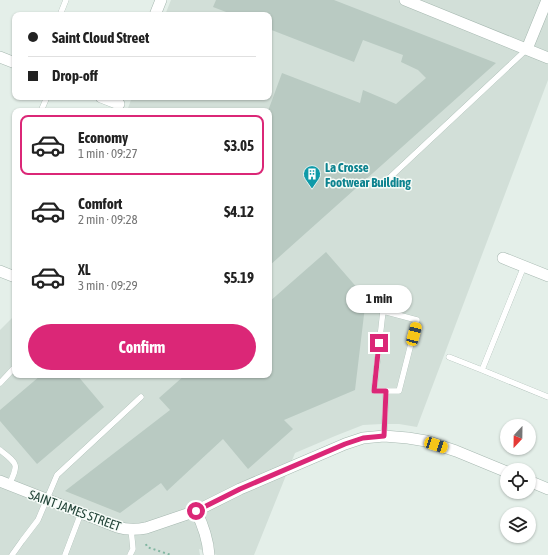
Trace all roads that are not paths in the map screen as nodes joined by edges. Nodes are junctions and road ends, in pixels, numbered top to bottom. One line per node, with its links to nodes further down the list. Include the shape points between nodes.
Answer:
1 (66, 0): 5 (lane)
2 (161, 0): 6 (street)
3 (404, 0): 7 (street)
4 (546, 0): 7 (street)
5 (61, 12)
6 (156, 12)
7 (527, 49): 9 (street); 13 (lane)
8 (0, 57): 10 (street)
9 (548, 58)
10 (12, 62)
11 (109, 100): 12 (street)
12 (120, 104)
13 (386, 181)
14 (503, 258): 15 (street)
15 (524, 266): 18 (street); 21 (lane)
16 (0, 271): 17 (street)
17 (12, 276)
18 (548, 276)
19 (449, 357): 21 (lane)
20 (12, 370): 22 (lane)
21 (482, 370): 25 (lane)
22 (0, 383)
23 (386, 391): 23 (lane, via 374,391 383,311 417,320 399,391); 26 (lane)
24 (141, 397): 32 (lane, via 57,475)
25 (548, 397)
26 (384, 436): 28 (street, SAINT JAMES STREET, via 426,441); 33 (street, SAINT JAMES STREET, via 363,438 345,444 240,489)
27 (0, 450): 29 (lane, via 16,465 16,471)
28 (500, 469)
29 (5, 483): 32 (street, SAINT JAMES STREET)
30 (536, 484): 31 (street)
31 (548, 489)
32 (47, 500): 34 (street, SAINT JAMES STREET); 36 (lane, via 38,520)
33 (196, 511): 35 (street, SAINT JAMES STREET, via 146,528); 39 (street, via 204,529)
34 (81, 513): 35 (street, SAINT JAMES STREET, via 117,527); 37 (lane)
35 (131, 529): 38 (lane)
36 (12, 555)
37 (64, 555)
38 (130, 555)
39 (209, 555)

